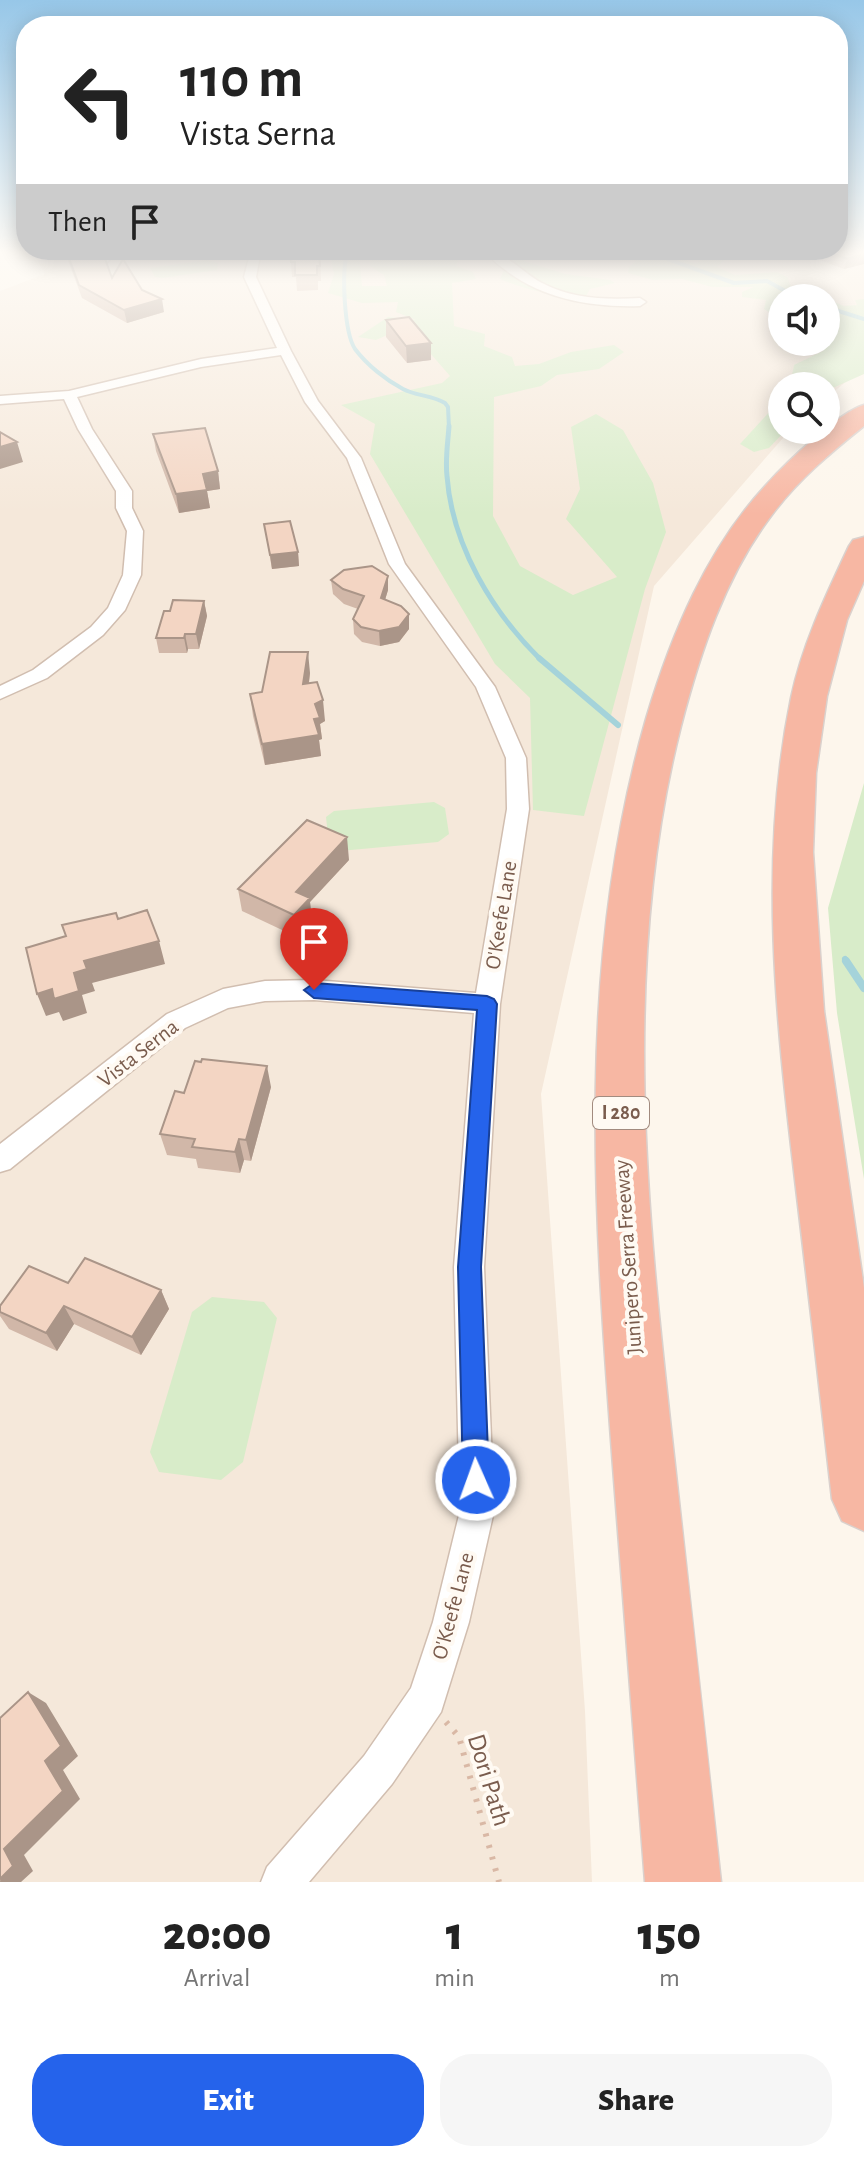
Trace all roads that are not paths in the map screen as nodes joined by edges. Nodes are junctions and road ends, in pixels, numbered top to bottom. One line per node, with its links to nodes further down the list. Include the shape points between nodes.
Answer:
1 (279, 338): 2 (street, O'Keefe Lane)
2 (285, 351): 3 (street, via 201,363); 12 (street, O'Keefe Lane, via 312,402 354,458 397,564 485,687 516,758 518,809)
3 (69, 395): 4 (street); 11 (street, via 124,491 124,508 135,531 132,575 116,610 97,631 40,674)
4 (0, 400)
5 (864, 413): 7 (highway, Junipero Serra Freeway / I 280)
6 (794, 444): 7 (highway, via 775,467)
7 (755, 516): 16 (highway, Junipero Serra Freeway / I 280, via 709,596 658,734 638,820 624,924 619,1049 623,1206)
8 (864, 546): 10 (highway, via 844,582)
9 (864, 592): 10 (highway)
10 (827, 632): 14 (highway, via 808,702 792,803 792,912 803,1038)
11 (0, 693)
12 (487, 1004): 13 (street, Vista Serna, via 314,990 223,999 176,1021); 15 (street, O'Keefe Lane, via 469,1267 477,1511 427,1698 378,1770)
13 (0, 1160)
14 (864, 1499)
15 (282, 1882)
16 (683, 1882)

